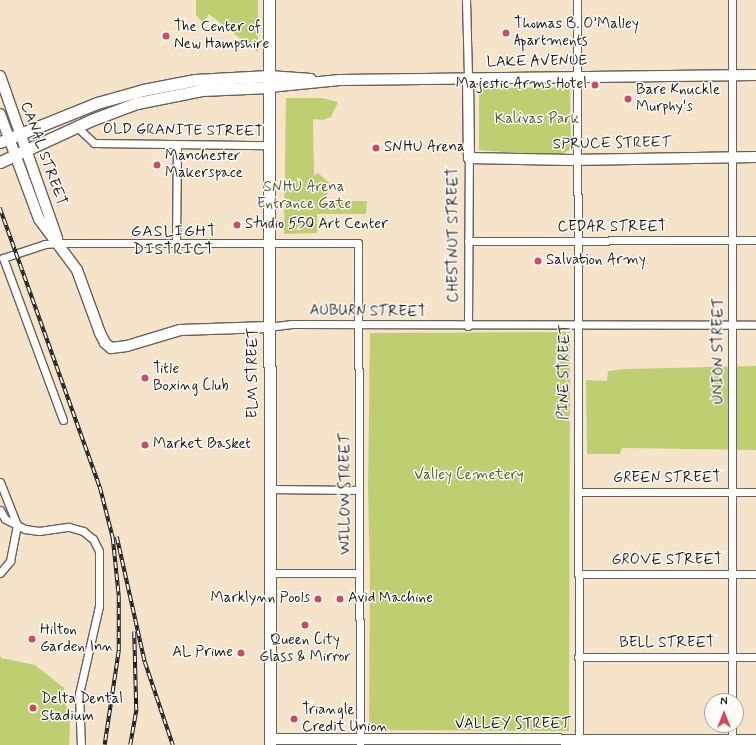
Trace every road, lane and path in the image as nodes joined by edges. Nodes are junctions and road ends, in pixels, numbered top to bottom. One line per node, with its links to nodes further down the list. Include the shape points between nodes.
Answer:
1 (269, 0): 10 (main road, ELM STREET)
2 (466, 0): 9 (street, CHESTNUT STREET)
3 (577, 0): 8 (street, PINE STREET)
4 (732, 0): 5 (street, UNION STREET)
5 (732, 75): 6 (street, LAKE AVENUE); 8 (street, LAKE AVENUE); 19 (street, UNION STREET)
6 (756, 75)
7 (0, 76): 13 (street, CANAL STREET)
8 (578, 76): 9 (street, LAKE AVENUE); 22 (street, PINE STREET)
9 (468, 78): 10 (street, LAKE AVENUE); 21 (street, CHESTNUT STREET)
10 (269, 82): 12 (main road, via 157,98 112,112); 13 (main road, via 195,80 143,90 98,104); 15 (main road, ELM STREET)
11 (0, 114): 14 (street, CANAL STREET)
12 (78, 128): 16 (street, OLD GRANITE STREET, via 94,143); 17 (main road)
13 (20, 135): 14 (main road); 17 (street, CANAL STREET)
14 (4, 140): 18 (street, CANAL STREET)
15 (269, 144): 16 (street, OLD GRANITE STREET); 29 (main road, ELM STREET)
16 (177, 145): 28 (street)
17 (25, 151): 18 (main road); 30 (street, CANAL STREET)
18 (14, 156): 23 (main road); 30 (street, CANAL STREET, via 39,220)
19 (732, 157): 20 (street, SPRUCE STREET); 22 (street, SPRUCE STREET); 24 (street, UNION STREET)
20 (756, 157)
21 (469, 158): 22 (street, SPRUCE STREET); 26 (street, CHESTNUT STREET)
22 (578, 159): 27 (street, PINE STREET)
23 (0, 162)
24 (732, 240): 25 (street, CEDAR STREET); 27 (street, CEDAR STREET); 33 (street, UNION STREET)
25 (756, 240)
26 (468, 241): 27 (street, CEDAR STREET); 35 (street, CHESTNUT STREET)
27 (578, 241): 32 (street, PINE STREET)
28 (176, 242): 29 (street); 30 (street)
29 (269, 242): 31 (street, WILLOW STREET, via 358,243); 36 (main road, ELM STREET)
30 (58, 243): 36 (street, CANAL STREET, via 77,270 100,333 111,348 127,346 180,330); 37 (street, via 45,244 3,258)
31 (360, 325): 35 (street, AUBURN STREET); 36 (street, AUBURN STREET); 40 (street, WILLOW STREET)
32 (578, 325): 33 (street, AUBURN STREET); 35 (street, AUBURN STREET); 41 (street, PINE STREET)
33 (731, 325): 34 (street, AUBURN STREET); 42 (street, UNION STREET)
34 (756, 325)
35 (468, 326)
36 (268, 327): 39 (main road, ELM STREET)
37 (63, 420)
38 (0, 482): 45 (street)
39 (269, 489): 40 (street); 47 (main road, ELM STREET)
40 (359, 490): 48 (street, WILLOW STREET)
41 (578, 492): 42 (street, GREEN STREET); 49 (street, PINE STREET)
42 (732, 492): 43 (street, GREEN STREET); 50 (street, UNION STREET)
43 (756, 492)
44 (0, 510): 45 (street, via 5,519)
45 (16, 525): 46 (street, via 11,556); 61 (street, via 33,531 64,527 78,529 93,539 99,551 99,606 79,694)
46 (0, 573)
47 (270, 573): 48 (street); 57 (main road, ELM STREET)
48 (358, 573): 58 (street, WILLOW STREET)
49 (578, 574): 50 (street, GROVE STREET); 52 (street, PINE STREET)
50 (732, 574): 51 (street, GROVE STREET); 53 (street, UNION STREET)
51 (756, 574)
52 (578, 657): 53 (street, BELL STREET); 59 (street, PINE STREET)
53 (732, 657): 54 (street, BELL STREET); 55 (street, UNION STREET)
54 (756, 657)
55 (732, 693)
56 (756, 740): 60 (street, VALLEY STREET)
57 (270, 742): 58 (street, VALLEY STREET)
58 (360, 742): 59 (street, VALLEY STREET)
59 (579, 743): 60 (street, VALLEY STREET)
60 (732, 743)
61 (81, 745)

